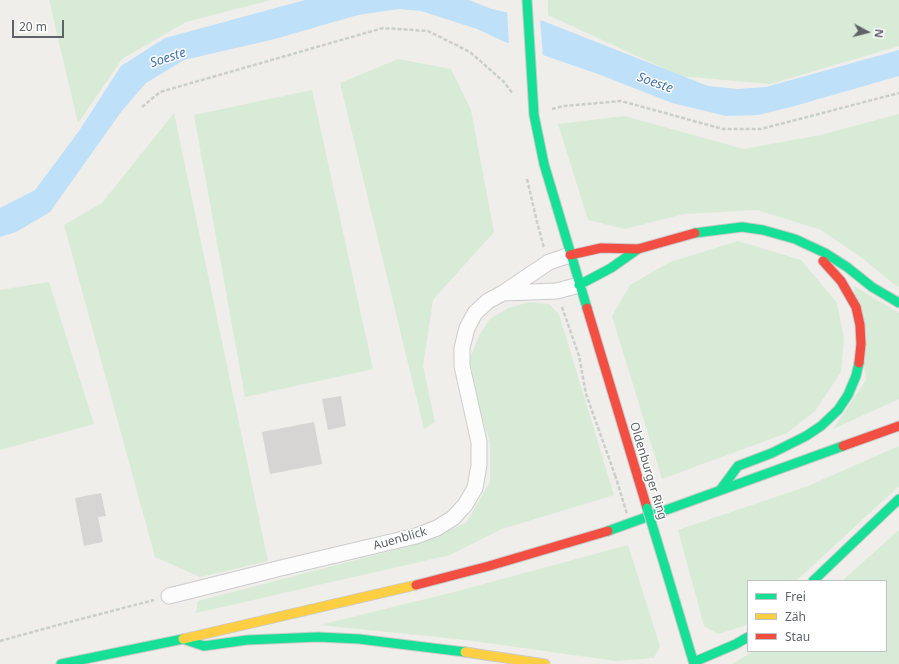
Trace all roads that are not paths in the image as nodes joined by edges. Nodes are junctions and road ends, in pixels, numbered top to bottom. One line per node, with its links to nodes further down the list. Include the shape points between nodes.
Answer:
1 (526, 1): 4 (main road, Oldenburger Ring, via 534,115 544,164)
2 (795, 239): 3 (main road, via 742,227 692,234); 7 (main road, via 825,253); 9 (main road, via 826,264 845,287 856,307 861,344 856,376 838,410 821,426 786,446 738,466)
3 (638, 249): 4 (main road, via 601,248); 5 (main road, via 611,268)
4 (570, 255): 5 (main road, Oldenburger Ring); 6 (street, Auenblick, via 549,262)
5 (579, 285): 6 (street, Auenblick, via 557,291); 15 (main road, Oldenburger Ring, bridge)
6 (503, 293): 12 (street, Auenblick, via 488,301 475,313 467,328 462,348 462,366 479,442 479,465 475,488 454,518 416,536)
7 (899, 303)
8 (899, 426): 9 (main road)
9 (721, 489): 13 (main road, via 614,529 489,566)
10 (899, 499): 11 (main road)
11 (814, 580)
12 (169, 596)
13 (183, 638): 16 (main road); 17 (main road, via 204,646 281,638 359,639)
14 (747, 638): 15 (main road)
15 (692, 663)
16 (61, 664)
17 (545, 664)

